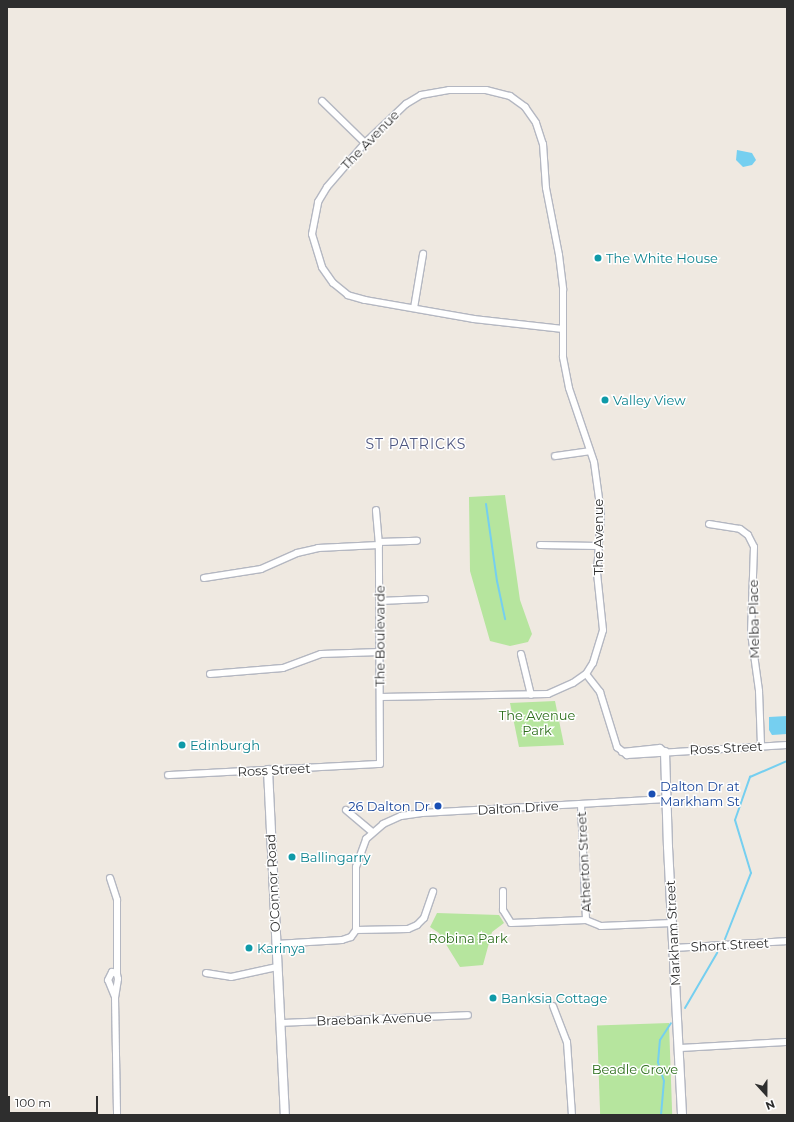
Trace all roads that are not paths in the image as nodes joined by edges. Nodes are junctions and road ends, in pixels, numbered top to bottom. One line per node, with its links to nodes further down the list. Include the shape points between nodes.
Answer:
1 (322, 101): 2 (street)
2 (365, 143): 4 (street, The Avenue, via 327,186 318,202 312,234 315,250 333,283 348,295); 5 (street, The Avenue, via 406,104 421,95 434,92 486,90 510,96 526,106 536,122 543,144 546,188 563,290)
3 (423, 254): 4 (street)
4 (414, 308): 5 (street, The Avenue, via 480,320)
5 (563, 329): 6 (street, The Avenue, via 563,357 569,388)
6 (590, 452): 7 (street); 13 (street, The Avenue, via 598,483 601,513)
7 (555, 456)
8 (376, 510): 11 (street, The Boulevarde)
9 (709, 524): 24 (street, Melba Place, via 740,529 748,535 754,547 751,626 759,691)
10 (417, 541): 11 (street)
11 (379, 544): 14 (street, via 318,548 297,553 261,569); 16 (street, The Boulevarde)
12 (540, 545): 13 (street)
13 (598, 546): 20 (street, The Avenue, via 597,573 603,630 599,647)
14 (204, 578)
15 (425, 599): 16 (street)
16 (380, 601): 17 (street, The Boulevarde)
17 (380, 652): 19 (street, via 321,654 284,668); 22 (street, The Boulevarde)
18 (521, 654): 21 (street)
19 (210, 674)
20 (586, 674): 21 (street, via 561,690); 25 (street, Ross Street, via 600,692 621,751 627,755)
21 (531, 695): 22 (street)
22 (380, 697): 26 (street, The Boulevarde)
23 (787, 745): 24 (street, Ross Street)
24 (761, 746): 25 (street, Ross Street)
25 (665, 752): 29 (street, Markham Street)
26 (380, 764): 27 (street, Ross Street)
27 (268, 770): 28 (street, Ross Street); 40 (street, O'Connor Road)
28 (168, 775)
29 (667, 799): 30 (street, Dalton Drive); 37 (street, Markham Street)
30 (581, 805): 32 (street, Dalton Drive, via 422,813 401,816); 36 (street, Atherton Street)
31 (346, 810): 32 (street)
32 (372, 832): 38 (street, Dalton Drive, via 361,849 356,867)
33 (110, 878): 44 (street, via 117,900)
34 (503, 891): 36 (street, via 503,910 511,923)
35 (433, 892): 38 (street, via 424,918 417,925 408,929)
36 (586, 920): 37 (street, via 601,926)
37 (672, 923): 41 (street, Markham Street)
38 (356, 930): 40 (street, via 342,940)
39 (787, 941): 41 (street, Short Street)
40 (276, 944): 42 (street, O'Connor Road)
41 (674, 948): 50 (street, Markham Street)
42 (277, 967): 43 (street, via 231,977); 48 (street, O'Connor Road)
43 (206, 973)
44 (117, 974): 45 (street); 45 (street, via 112,972 108,975)
45 (115, 997): 51 (street)
46 (553, 1006): 53 (street, via 567,1042)
47 (468, 1015): 48 (street, Braebank Avenue)
48 (280, 1022): 52 (street, O'Connor Road)
49 (787, 1042): 50 (street)
50 (679, 1048): 54 (street, Markham Street)
51 (117, 1115)
52 (285, 1115)
53 (572, 1115)
54 (682, 1115)

